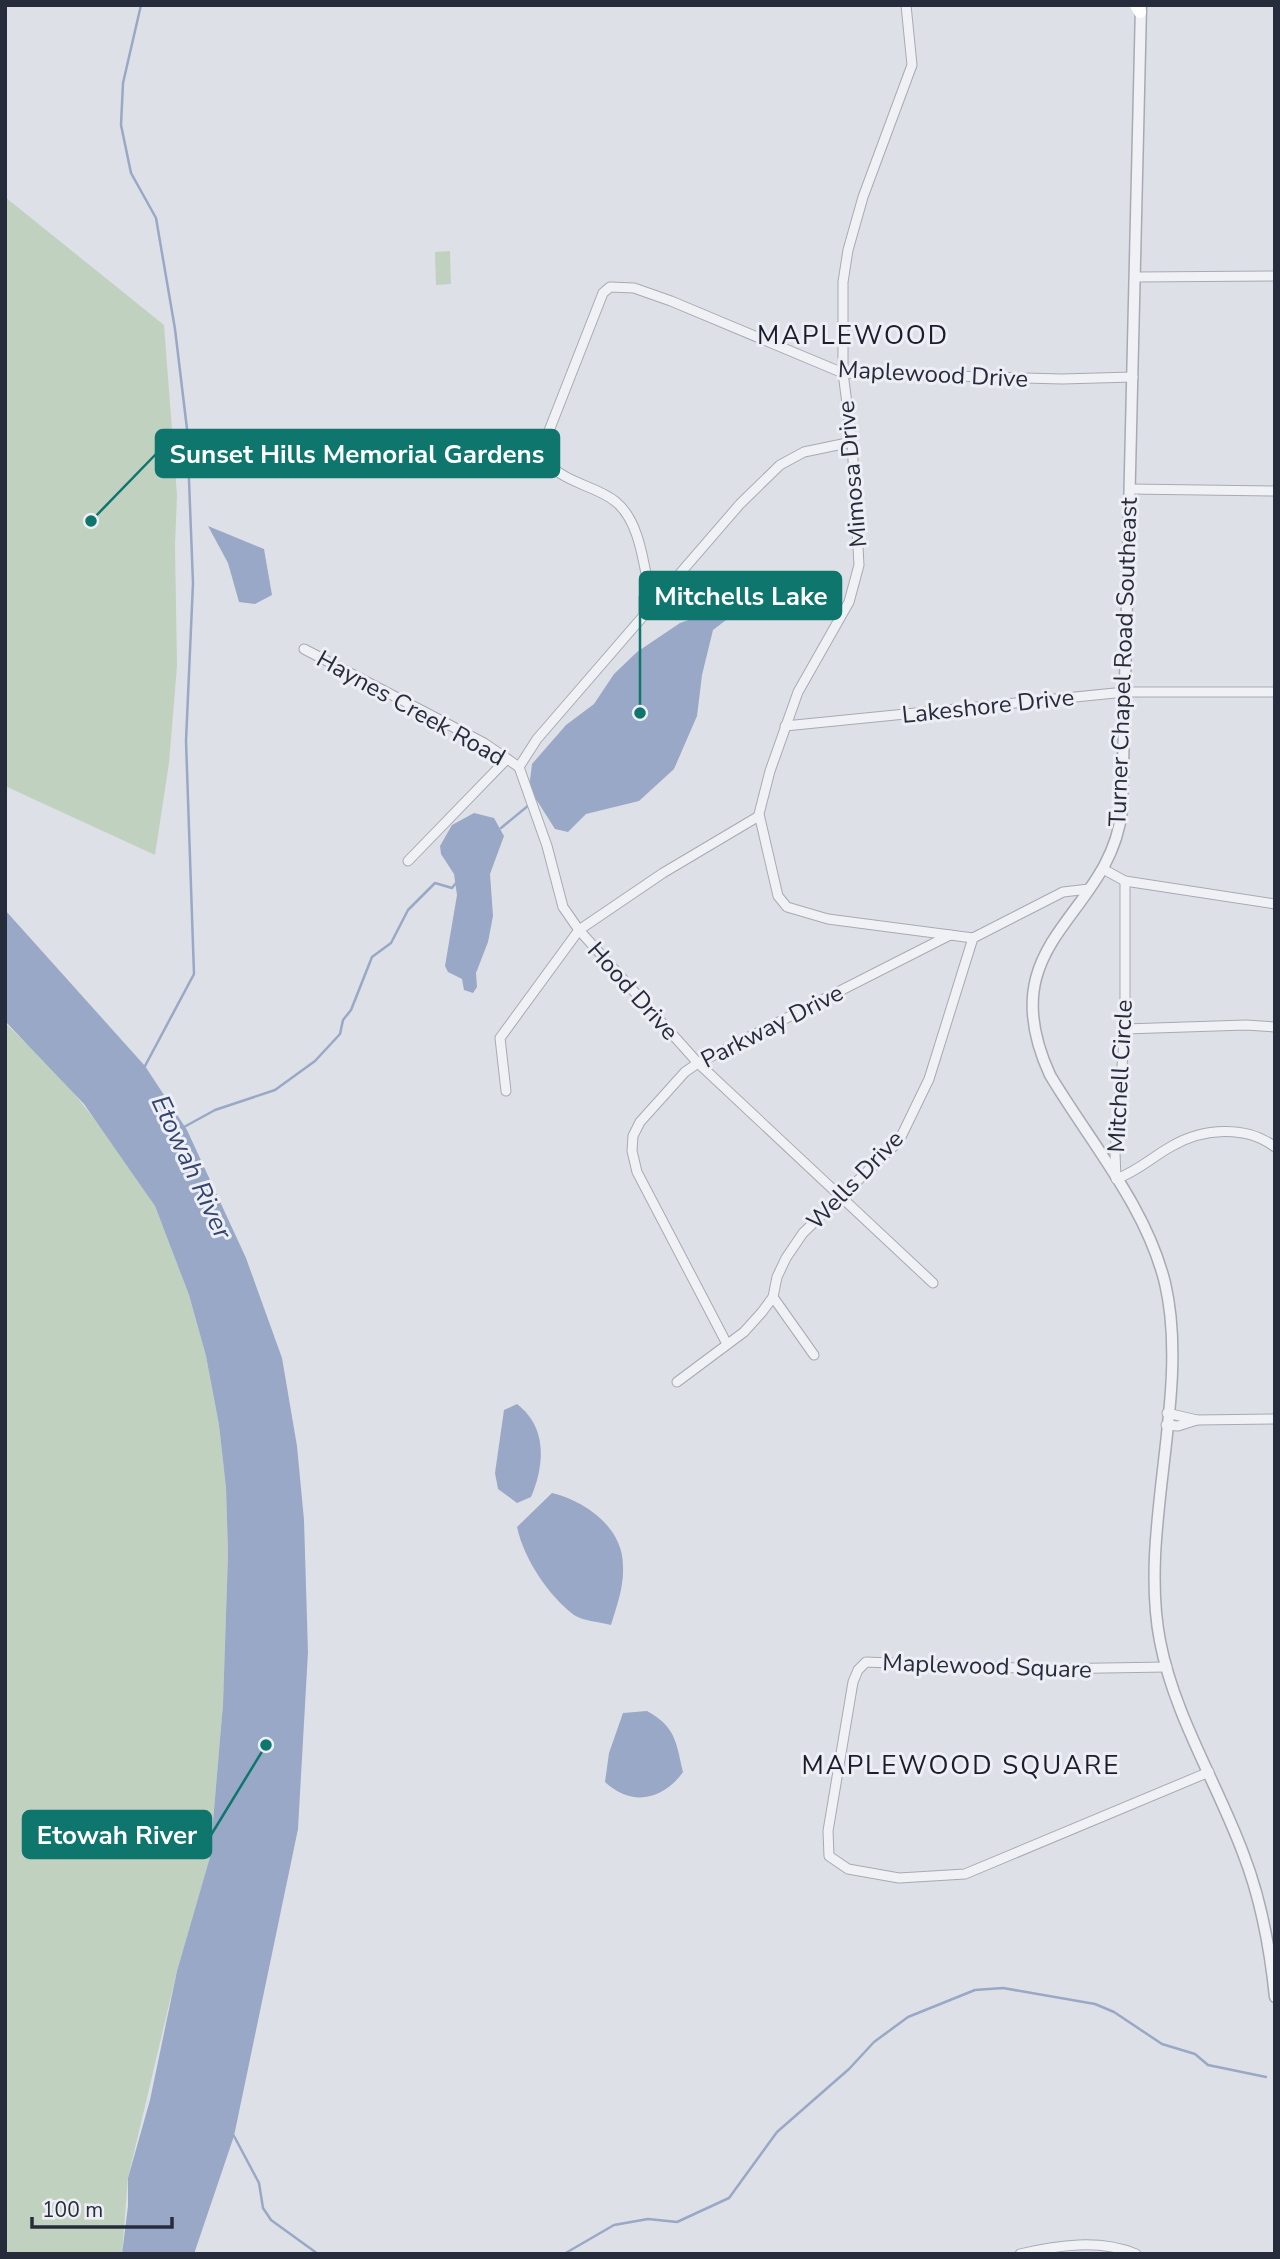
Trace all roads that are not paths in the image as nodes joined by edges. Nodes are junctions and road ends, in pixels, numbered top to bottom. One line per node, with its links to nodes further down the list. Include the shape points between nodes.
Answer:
1 (906, 5): 5 (street, Mimosa Drive, via 912,65 848,250)
2 (1139, 7): 4 (street, Turner Chapel Road Southeast)
3 (1275, 276): 4 (street)
4 (1136, 277): 6 (street, Turner Chapel Road Southeast)
5 (843, 373): 6 (street, Maplewood Drive); 7 (street, Mimosa Drive); 10 (street, Maplewood Drive, via 671,301 622,286 603,293 543,455 554,471 616,502 632,522)
6 (1133, 377): 8 (street, Turner Chapel Road Southeast)
7 (852, 442): 10 (street, via 804,452 780,465 740,504); 14 (street, Mimosa Drive, via 859,565 853,593 798,692)
8 (1130, 489): 9 (street); 12 (street, Turner Chapel Road Southeast)
9 (1275, 491)
10 (653, 607): 16 (street, via 537,739)
11 (304, 649): 15 (street, Haynes Creek Road)
12 (1125, 692): 13 (street, Lakeshore Drive); 14 (street, Lakeshore Drive); 19 (street, Turner Chapel Road Southeast, via 1121,823)
13 (1275, 692)
14 (785, 726): 17 (street, Mimosa Drive)
15 (507, 759): 16 (street, Haynes Creek Road); 18 (street)
16 (519, 767): 23 (street, via 563,907)
17 (759, 816): 23 (street); 24 (street, Mimosa Drive, via 778,896 787,907 828,919)
18 (408, 861)
19 (1103, 869): 20 (street); 21 (street, Turner Chapel Road Southeast)
20 (1125, 881): 22 (street); 27 (street, Mitchell Circle)
21 (1089, 889): 25 (street, via 1063,892); 31 (street, Turner Chapel Road Southeast, via 1044,955 1035,990 1035,1028 1051,1075)
22 (1275, 904)
23 (579, 930): 28 (street, Hood Drive); 29 (street, via 500,1038)
24 (951, 934): 25 (street, Mimosa Drive); 28 (street, Parkway Drive)
25 (973, 938): 32 (street, Wells Drive, via 943,1041 914,1112 899,1140)
26 (1275, 1027): 27 (street)
27 (1125, 1029): 31 (street, Mitchell Circle)
28 (698, 1063): 32 (street, Hood Drive); 35 (street, Parkway Drive, via 640,1122 632,1152 637,1172)
29 (506, 1091)
30 (1275, 1147): 31 (street, Mitchell Circle, via 1235,1129 1174,1144)
31 (1116, 1179): 38 (street, Turner Chapel Road Southeast, via 1149,1238 1167,1292 1171,1343)
32 (839, 1197): 33 (street, Hood Drive); 34 (street, Wells Drive, via 797,1241 777,1277)
33 (933, 1283)
34 (773, 1297): 35 (street, Wells Drive, via 744,1332); 36 (street)
35 (727, 1344): 37 (street, Wells Drive)
36 (814, 1354)
37 (677, 1382)
38 (1167, 1419): 39 (street); 40 (street, Turner Chapel Road Southeast, via 1155,1590)
39 (1275, 1419)
40 (1167, 1667): 41 (street, Turner Chapel Road Southeast); 41 (street, Maplewood Square, via 1043,1669 866,1662 853,1682 828,1831 829,1856 848,1869 899,1878 965,1874)
41 (1209, 1772): 42 (street, Turner Chapel Road Southeast, via 1255,1891)
42 (1275, 1997)
43 (1020, 2254): 44 (street, via 1083,2245 1116,2246)
44 (1136, 2254)

